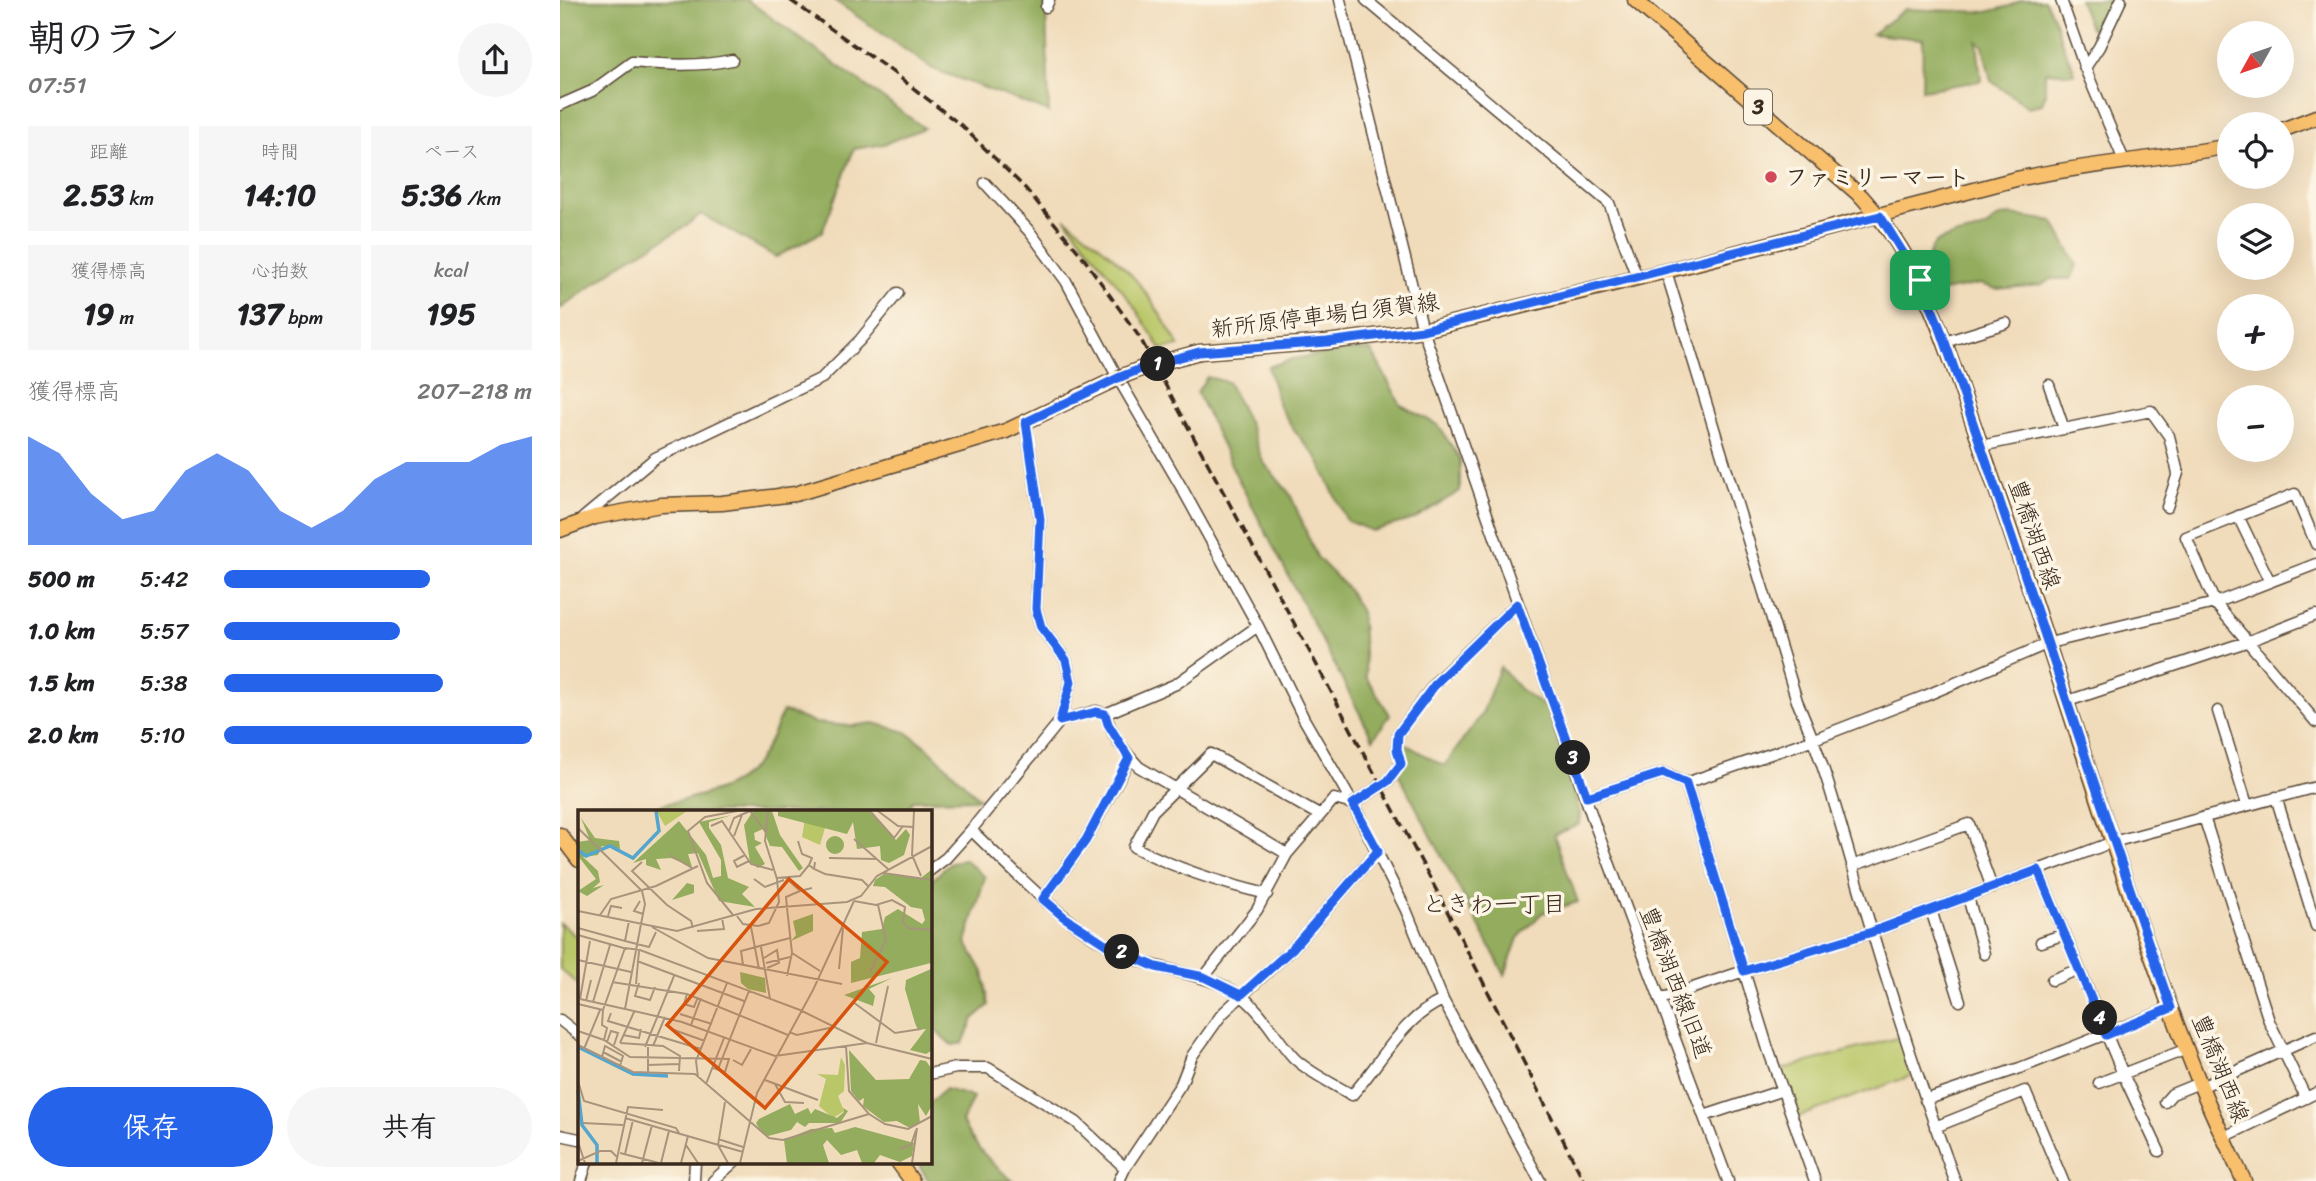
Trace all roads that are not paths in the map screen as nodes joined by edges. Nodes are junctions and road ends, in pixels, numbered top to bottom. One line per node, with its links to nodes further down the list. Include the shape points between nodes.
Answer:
1 (1340, 0): 19 (street, 豊橋湖西線旧道)
2 (1366, 0): 16 (street, via 1609,204)
3 (1635, 0): 14 (main road, 豊橋湖西線 / 3)
4 (2061, 0): 7 (street)
5 (2121, 0): 7 (street)
6 (732, 60): 8 (street, via 693,66 632,62 592,91)
7 (2085, 68): 12 (street)
8 (560, 105)
9 (2316, 117): 10 (main road)
10 (2294, 125)
11 (2217, 148): 12 (main road, 新所原停車場白須賀線)
12 (2125, 163): 14 (main road, 新所原停車場白須賀線, via 2016,179)
13 (985, 183): 21 (street, via 1066,281)
14 (1880, 216): 15 (main road, 新所原停車場白須賀線); 20 (main road, 豊橋湖西線 / 3, via 1920,280)
15 (1666, 271): 16 (main road, 新所原停車場白須賀線); 44 (street, via 1797,701)
16 (1637, 277): 19 (main road, 新所原停車場白須賀線)
17 (898, 293): 28 (street, via 822,379 655,458)
18 (2006, 323): 20 (street)
19 (1423, 330): 21 (main road, 新所原停車場白須賀線, bridge, via 1199,352); 34 (street, 豊橋湖西線旧道)
20 (1945, 342): 25 (main road, 豊橋湖西線 / 3)
21 (1118, 378): 23 (main road, 新所原停車場白須賀線); 36 (street)
22 (2049, 385): 24 (street)
23 (1026, 422): 28 (main road, 新所原停車場白須賀線, via 796,494 661,505); 42 (street, via 1040,519 1036,609 1041,627 1066,660 1071,682)
24 (2064, 429): 25 (street); 26 (street, via 2151,411 2169,436 2178,472)
25 (1981, 446): 38 (main road, 豊橋湖西線 / 3)
26 (2167, 507)
27 (2238, 516): 30 (street, via 2295,494); 32 (street); 33 (street, via 2186,537)
28 (576, 525): 29 (main road, 新所原停車場白須賀線)
29 (560, 530)
30 (2316, 544)
31 (2316, 564): 32 (street)
32 (2270, 582): 33 (street)
33 (2215, 603): 37 (street); 38 (street)
34 (1517, 604): 49 (street, 豊橋湖西線旧道); 51 (street, bridge, via 1437,682 1398,734 1401,764 1388,781)
35 (2315, 617): 37 (street)
36 (1258, 626): 41 (street, via 1176,684); 51 (street)
37 (2249, 640): 39 (street); 43 (street)
38 (2049, 643): 39 (main road, 豊橋湖西線 / 3); 44 (street)
39 (2068, 701): 57 (main road, 豊橋湖西線 / 3)
40 (2218, 710): 52 (street)
41 (1105, 714): 42 (street); 45 (street)
42 (1060, 721): 55 (street)
43 (2316, 722)
44 (1814, 739): 46 (street); 61 (street)
45 (1129, 758): 48 (street); 69 (street, via 1086,840)
46 (1686, 783): 49 (street, via 1663,773); 77 (street)
47 (2316, 787): 50 (street)
48 (1174, 788): 53 (street, via 1211,754); 59 (street); 67 (street, via 1153,811 1134,848 1218,883)
49 (1587, 797): 81 (street, 豊橋湖西線旧道)
50 (2276, 797): 52 (street); 66 (street)
51 (1353, 804): 53 (street, via 1334,799); 58 (street)
52 (2247, 805): 54 (street)
53 (1319, 815): 59 (street)
54 (2204, 817): 57 (street); 91 (street, via 2269,1021)
55 (971, 830): 62 (street); 69 (street)
56 (560, 835): 60 (main road)
57 (2113, 842): 63 (street); 84 (main road, 豊橋湖西線 / 3)
58 (1378, 851): 80 (street, via 1292,949); 82 (street)
59 (1287, 854): 67 (street)
60 (578, 859)
61 (1852, 866): 65 (street, via 1969,824); 72 (street)
62 (931, 869)
63 (2038, 870): 65 (street); 73 (street)
64 (2316, 886): 66 (street)
65 (1992, 888): 68 (street)
66 (2304, 889): 71 (street)
67 (1268, 894): 78 (street)
68 (1968, 897): 70 (street); 75 (street)
69 (1043, 899): 78 (street, via 1110,947 1156,967)
70 (1931, 910): 72 (street); 83 (street)
71 (2316, 926)
72 (1872, 932): 77 (street); 98 (street)
73 (2065, 934): 74 (street); 76 (street)
74 (2041, 942)
75 (1984, 954)
76 (2080, 969): 79 (street); 87 (street)
77 (1744, 971): 81 (street); 96 (street)
78 (1204, 977): 80 (street)
79 (2052, 980)
80 (1241, 995): 82 (street, via 1296,1059 1352,1095 1409,1024 1428,1006); 109 (street, via 1192,1056 1181,1084)
81 (1660, 999): 100 (street, 豊橋湖西線旧道)
82 (1443, 1000): 114 (street)
83 (1960, 1001)
84 (2171, 1008): 87 (street); 90 (main road, 豊橋湖西線 / 3)
85 (564, 1023): 86 (street); 89 (street)
86 (578, 1034)
87 (2106, 1035): 92 (street); 98 (street)
88 (2316, 1035): 91 (street)
89 (560, 1037)
90 (2187, 1049): 92 (street); 95 (main road, 豊橋湖西線 / 3)
91 (2283, 1050): 95 (street); 97 (street)
92 (2123, 1073): 94 (street); 105 (street)
93 (931, 1074): 109 (street, via 988,1069 1076,1122)
94 (2099, 1083)
95 (2200, 1085): 99 (street, via 2172,1094); 103 (main road, 豊橋湖西線 / 3)
96 (1783, 1090): 100 (street); 116 (street)
97 (2311, 1096): 103 (street)
98 (1925, 1100): 101 (street)
99 (2165, 1102)
100 (1704, 1116): 115 (street, 豊橋湖西線旧道)
101 (1935, 1127): 117 (street); 118 (street, via 2025,1091)
102 (560, 1135): 104 (street)
103 (2224, 1137): 119 (main road, 豊橋湖西線 / 3)
104 (578, 1139)
105 (2159, 1151)
106 (586, 1164): 110 (street)
107 (732, 1164): 111 (street)
108 (899, 1164): 112 (main road)
109 (1125, 1168): 113 (street)
110 (581, 1181)
111 (713, 1181)
112 (912, 1181)
113 (1119, 1181)
114 (1540, 1181)
115 (1728, 1181)
116 (1815, 1181)
117 (1955, 1181)
118 (2063, 1181)
119 (2244, 1181)

